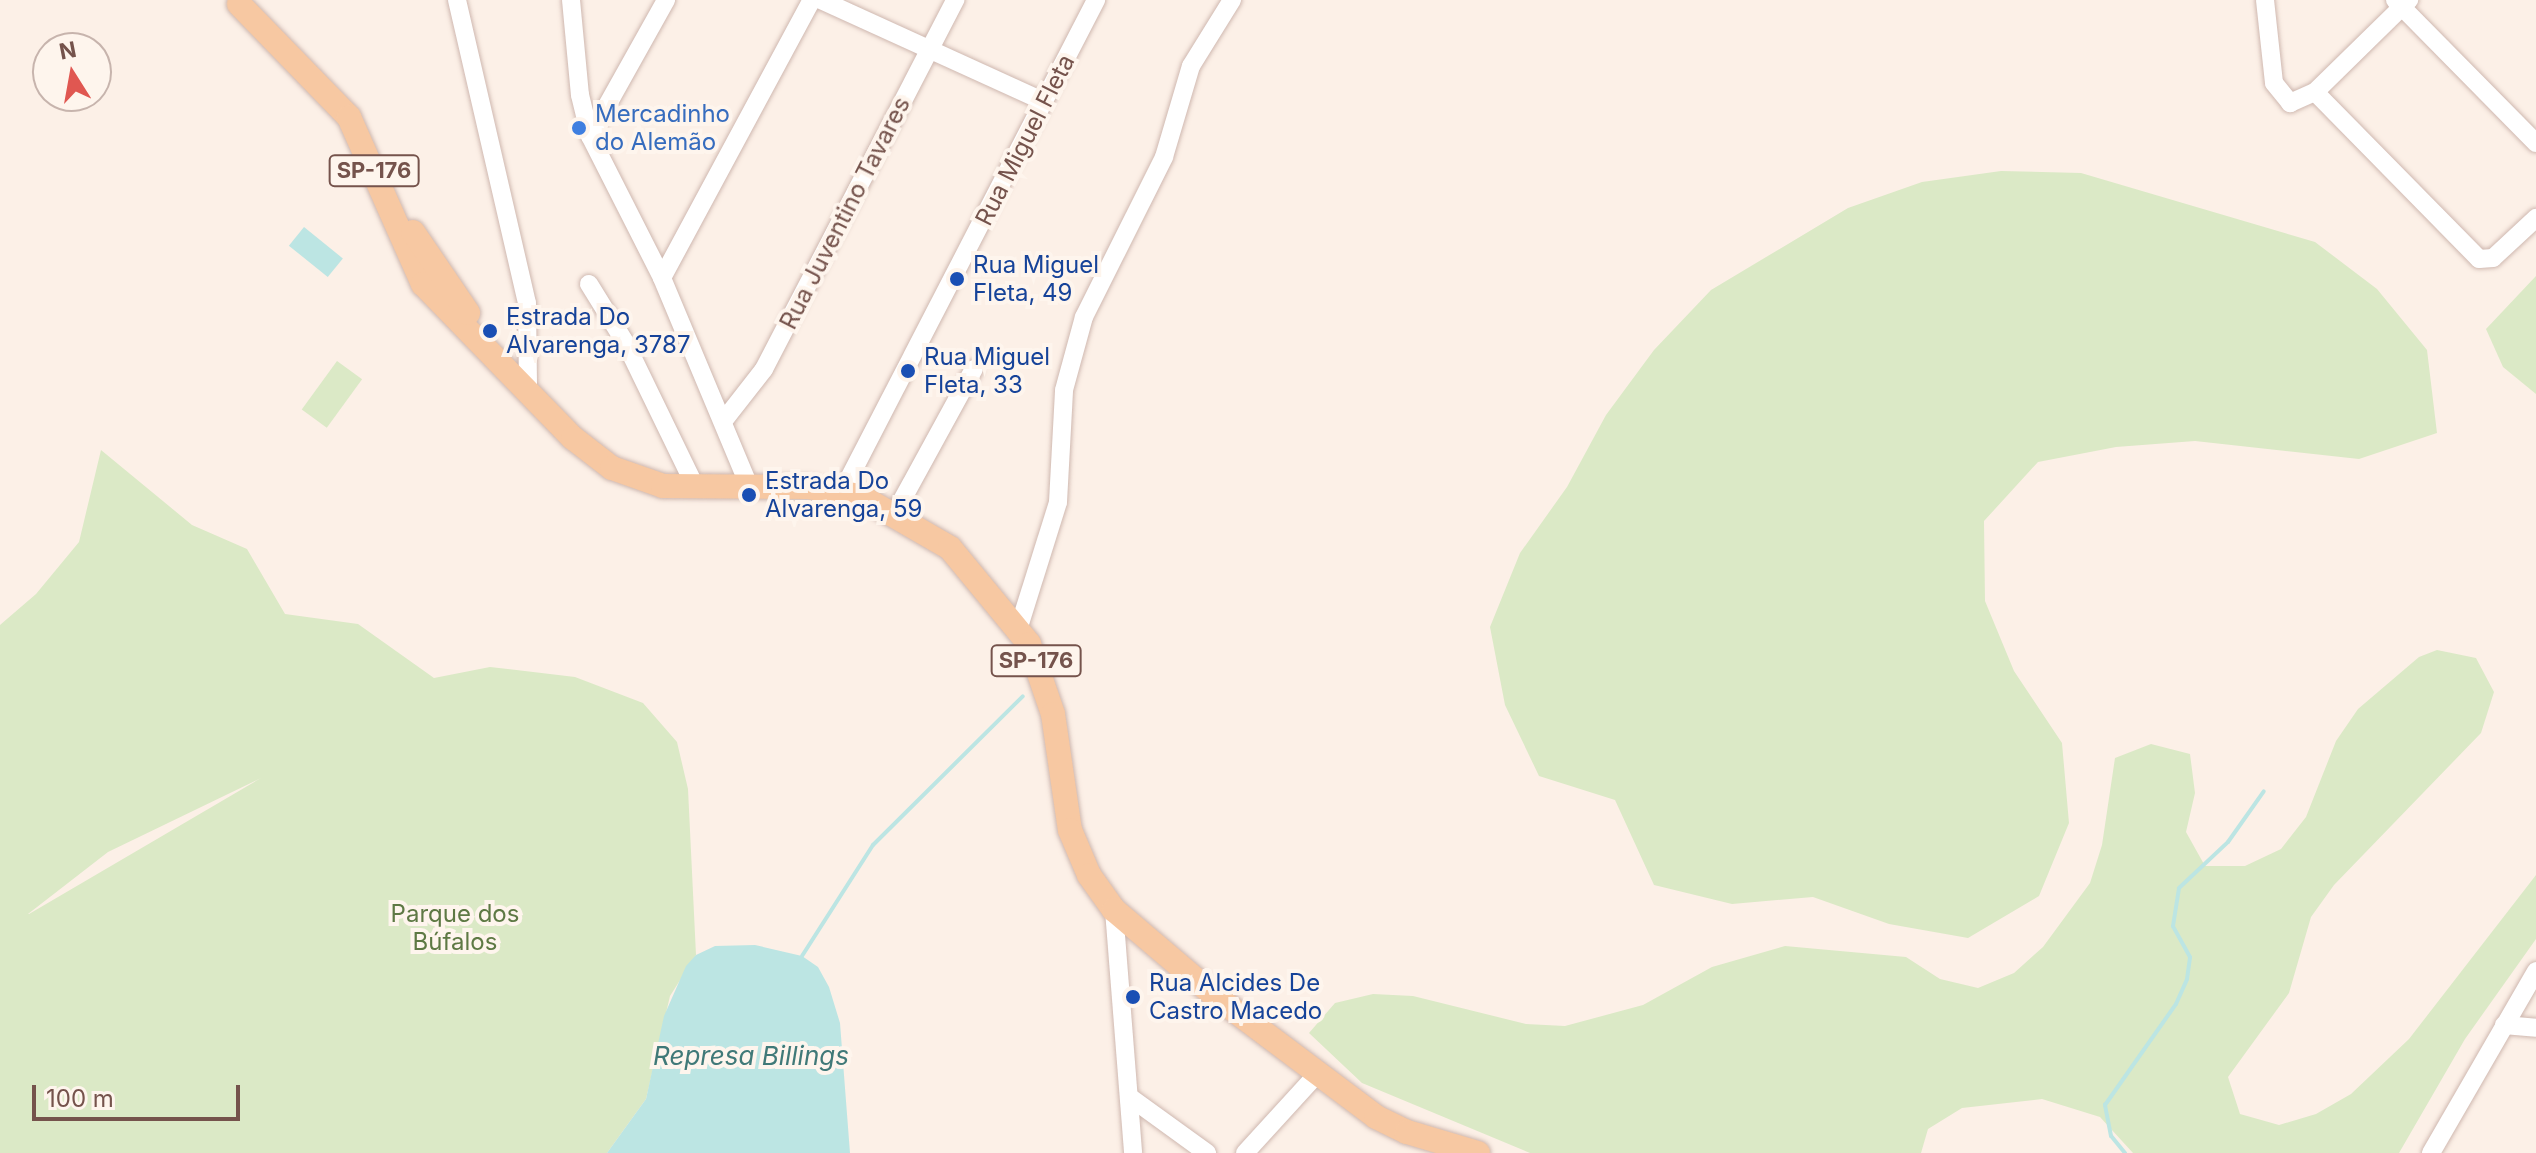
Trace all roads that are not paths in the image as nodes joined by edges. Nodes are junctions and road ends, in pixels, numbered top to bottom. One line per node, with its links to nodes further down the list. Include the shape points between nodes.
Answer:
1 (457, 0): 21 (street, via 527,303)
2 (571, 0): 15 (street, via 580,95)
3 (666, 0): 15 (street)
4 (812, 0): 18 (street)
5 (821, 0): 12 (street)
6 (955, 0): 12 (street, Rua Juventino Tavares)
7 (1096, 0): 14 (street, Rua Miguel Fleta)
8 (1232, 0): 27 (street, via 1191,66 1164,157 1084,317 1064,390 1058,502)
9 (2265, 0): 13 (street, via 2277,91 2290,103)
10 (237, 2): 21 (main road, SP-176, via 349,117 423,284)
11 (2401, 3): 13 (street); 16 (street)
12 (928, 51): 14 (street); 22 (street, Rua Juventino Tavares, via 764,369)
13 (2315, 92): 17 (street, via 2459,241 2488,261)
14 (1043, 101): 25 (street, Rua Miguel Fleta)
15 (590, 136): 18 (street)
16 (2536, 143)
17 (2536, 218)
18 (662, 278): 22 (street)
19 (589, 284): 23 (street, via 626,344)
20 (974, 369): 26 (street)
21 (528, 390): 23 (main road, SP-176, via 573,438 612,468 663,486)
22 (725, 419): 24 (street)
23 (696, 488): 24 (main road, SP-176)
24 (750, 488): 25 (main road, SP-176)
25 (842, 492): 26 (main road, SP-176)
26 (895, 513): 27 (main road, SP-176, via 950,548)
27 (1018, 630): 28 (main road, SP-176, via 1044,680 1070,830 1089,875)
28 (1114, 910): 32 (main road, SP-176, via 1215,996); 33 (street)
29 (2536, 971): 30 (street)
30 (2504, 1025): 31 (street); 38 (street)
31 (2536, 1028)
32 (1318, 1073): 36 (street); 37 (main road, SP-176, via 1397,1127)
33 (1131, 1098): 34 (street); 35 (street)
34 (1133, 1153)
35 (1207, 1153)
36 (1245, 1153)
37 (1478, 1153)
38 (2431, 1153)

